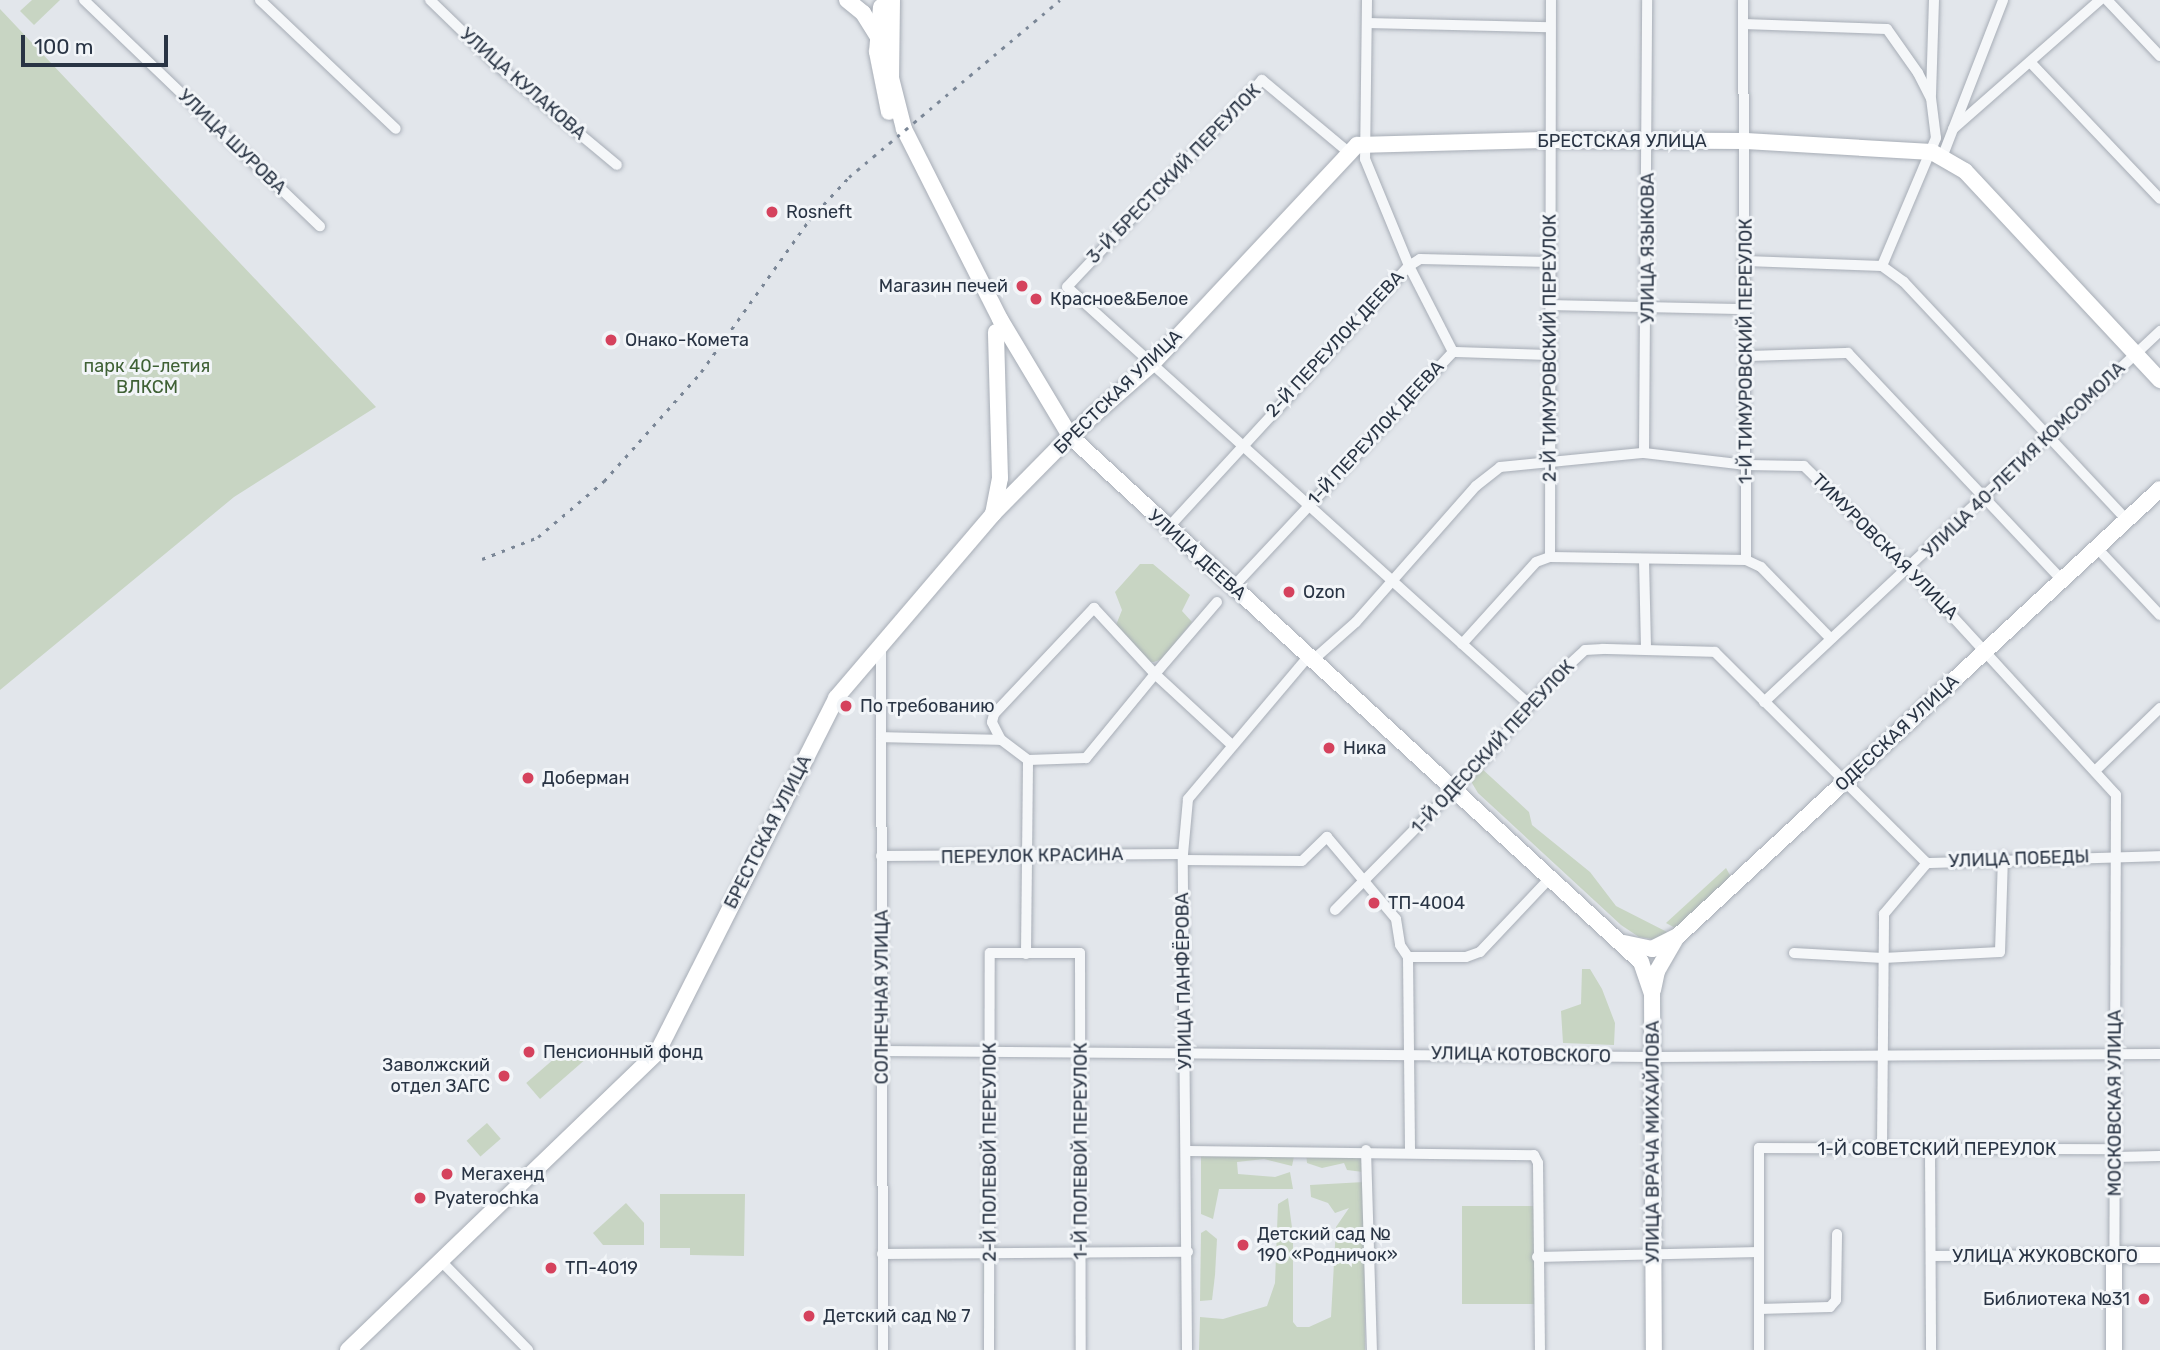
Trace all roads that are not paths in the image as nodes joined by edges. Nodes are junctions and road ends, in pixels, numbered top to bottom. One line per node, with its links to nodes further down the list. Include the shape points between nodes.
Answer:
1 (84, 0): 33 (street, УЛИЦА ШУРОВА)
2 (260, 0): 24 (street)
3 (430, 0): 31 (street, УЛИЦА КУЛАКОВА, via 497,65)
4 (847, 0): 15 (main road)
5 (882, 0): 19 (main road)
6 (892, 0): 50 (main road, УЛИЦА ДЕЕВА, via 891,78 904,129 1000,319)
7 (1367, 0): 16 (street)
8 (1550, 0): 18 (street, 2-Й ТИМУРОВСКИЙ ПЕРЕУЛОК)
9 (1647, 0): 26 (street, УЛИЦА ЯЗЫКОВА)
10 (1743, 0): 17 (street, 1-Й ТИМУРОВСКИЙ ПЕРЕУЛОК)
11 (1934, 0): 22 (street)
12 (2003, 0): 23 (street)
13 (2100, 0): 21 (street)
14 (2107, 0): 20 (street)
15 (868, 6): 19 (main road)
16 (1367, 23): 18 (street); 28 (street)
17 (1743, 24): 22 (street, via 1887,29); 27 (street, 1-Й ТИМУРОВСКИЙ ПЕРЕУЛОК)
18 (1550, 27): 25 (street, 2-Й ТИМУРОВСКИЙ ПЕРЕУЛОК)
19 (878, 37): 42 (main road, via 881,86 894,130)
20 (2160, 56)
21 (2031, 63): 23 (street); 32 (street)
22 (1931, 97): 30 (street)
23 (1953, 128): 30 (street)
24 (396, 129)
25 (1553, 140): 26 (main road, БРЕСТСКАЯ УЛИЦА); 28 (main road, БРЕСТСКАЯ УЛИЦА); 35 (street, 2-Й ТИМУРОВСКИЙ ПЕРЕУЛОК)
26 (1648, 141): 27 (main road, БРЕСТСКАЯ УЛИЦА); 39 (street, УЛИЦА ЯЗЫКОВА)
27 (1746, 141): 30 (main road, БРЕСТСКАЯ УЛИЦА); 34 (street, 1-Й ТИМУРОВСКИЙ ПЕРЕУЛОК)
28 (1363, 144): 29 (main road, БРЕСТСКАЯ УЛИЦА); 36 (street)
29 (1348, 151): 47 (main road, БРЕСТСКАЯ УЛИЦА); 47 (street, 3-Й БРЕСТСКИЙ ПЕРЕУЛОК, via 1262,80 1067,287)
30 (1937, 153): 37 (street); 44 (main road, via 1965,171)
31 (617, 165)
32 (2160, 199)
33 (320, 226)
34 (1746, 261): 37 (street); 40 (street, 1-Й ТИМУРОВСКИЙ ПЕРЕУЛОК)
35 (1549, 262): 36 (street, 2-Й ПЕРЕУЛОК ДЕЕВА, via 1420,259); 38 (street, 2-Й ТИМУРОВСКИЙ ПЕРЕУЛОК)
36 (1409, 266): 43 (street); 51 (street, 2-Й ПЕРЕУЛОК ДЕЕВА)
37 (1882, 266): 49 (street, via 1904,282)
38 (1552, 305): 39 (street); 45 (street, 2-Й ТИМУРОВСКИЙ ПЕРЕУЛОК)
39 (1648, 308): 40 (street); 52 (street, УЛИЦА ЯЗЫКОВА)
40 (1745, 309): 46 (street, 1-Й ТИМУРОВСКИЙ ПЕРЕУЛОК)
41 (2160, 331): 44 (street, УЛИЦА 40-ЛЕТИЯ КОМСОМОЛА)
42 (996, 332): 50 (main road, via 1046,414); 58 (main road, via 1000,478)
43 (1453, 352): 45 (street, 1-Й ПЕРЕУЛОК ДЕЕВА); 57 (street, 1-Й ПЕРЕУЛОК ДЕЕВА)
44 (2136, 353): 48 (main road); 49 (street, УЛИЦА 40-ЛЕТИЯ КОМСОМОЛА)
45 (1551, 355): 53 (street, 2-Й ТИМУРОВСКИЙ ПЕРЕУЛОК)
46 (1746, 356): 54 (street, 1-Й ТИМУРОВСКИЙ ПЕРЕУЛОК); 56 (street, via 1848,353)
47 (1153, 364): 50 (main road, БРЕСТСКАЯ УЛИЦА); 51 (street)
48 (2160, 380)
49 (2050, 434): 56 (street, УЛИЦА 40-ЛЕТИЯ КОМСОМОЛА); 59 (street)
50 (1070, 436): 58 (main road, БРЕСТСКАЯ УЛИЦА); 60 (main road, УЛИЦА ДЕЕВА)
51 (1242, 445): 57 (street); 60 (street, 2-Й ПЕРЕУЛОК ДЕЕВА)
52 (1644, 453): 53 (street, ТИМУРОВСКАЯ УЛИЦА, via 1590,455); 54 (street, ТИМУРОВСКАЯ УЛИЦА)
53 (1550, 464): 62 (street, 2-Й ТИМУРОВСКИЙ ПЕРЕУЛОК); 67 (street, ТИМУРОВСКАЯ УЛИЦА, via 1500,467 1476,486)
54 (1746, 465): 64 (street, 1-Й ТИМУРОВСКИЙ ПЕРЕУЛОК); 65 (street, ТИМУРОВСКАЯ УЛИЦА, via 1804,466)
55 (2160, 489): 59 (main road, ОДЕССКАЯ УЛИЦА)
56 (1984, 497): 65 (street, УЛИЦА 40-ЛЕТИЯ КОМСОМОЛА); 66 (street)
57 (1308, 506): 67 (street); 68 (street, 1-Й ПЕРЕУЛОК ДЕЕВА)
58 (993, 514): 72 (main road, БРЕСТСКАЯ УЛИЦА)
59 (2127, 520): 61 (main road, ОДЕССКАЯ УЛИЦА)
60 (1167, 529): 68 (main road, УЛИЦА ДЕЕВА)
61 (2097, 548): 66 (main road, ОДЕССКАЯ УЛИЦА); 70 (street)
62 (1550, 557): 63 (street); 73 (street, via 1536,562)
63 (1644, 560): 64 (street); 74 (street)
64 (1746, 560): 71 (street, via 1760,567)
65 (1910, 570): 71 (street, УЛИЦА 40-ЛЕТИЯ КОМСОМОЛА); 75 (street, ТИМУРОВСКАЯ УЛИЦА)
66 (2062, 580): 75 (main road, ОДЕССКАЯ УЛИЦА)
67 (1392, 585): 73 (street); 76 (street, ТИМУРОВСКАЯ УЛИЦА)
68 (1234, 586): 76 (main road, УЛИЦА ДЕЕВА)
69 (1217, 602): 77 (street)
70 (2160, 615)
71 (1830, 638): 78 (street, УЛИЦА 40-ЛЕТИЯ КОМСОМОЛА)
72 (881, 643): 81 (street, СОЛНЕЧНАЯ УЛИЦА); 132 (main road, БРЕСТСКАЯ УЛИЦА, via 836,698 657,1053)
73 (1462, 644): 79 (street)
74 (1646, 649): 78 (street, 1-Й ОДЕССКИЙ ПЕРЕУЛОК, via 1715,652); 79 (street, 1-Й ОДЕССКИЙ ПЕРЕУЛОК, via 1585,650)
75 (1986, 651): 85 (street); 86 (main road, ОДЕССКАЯ УЛИЦА)
76 (1311, 658): 83 (street, УЛИЦА ПАНФЁРОВА); 87 (main road, УЛИЦА ДЕЕВА)
77 (1155, 674): 82 (street, via 1094,608 994,713 992,722); 83 (street); 84 (street, via 1086,758)
78 (1764, 702): 86 (street, 1-Й ОДЕССКИЙ ПЕРЕУЛОК)
79 (1530, 705): 87 (street, 1-Й ОДЕССКИЙ ПЕРЕУЛОК)
80 (2160, 708): 85 (street)
81 (881, 737): 82 (street); 88 (street, СОЛНЕЧНАЯ УЛИЦА)
82 (1001, 740): 84 (street)
83 (1232, 745): 91 (street, УЛИЦА ПАНФЁРОВА, via 1188,799)
84 (1028, 760): 93 (street)
85 (2096, 770): 89 (street, МОСКОВСКАЯ УЛИЦА, via 2116,795)
86 (1844, 782): 94 (street, 1-Й ОДЕССКИЙ ПЕРЕУЛОК); 98 (main road, ОДЕССКАЯ УЛИЦА)
87 (1453, 788): 95 (main road, УЛИЦА ДЕЕВА); 96 (street, 1-Й ОДЕССКИЙ ПЕРЕУЛОК)
88 (881, 856): 93 (street, ПЕРЕУЛОК КРАСИНА); 107 (street, СОЛНЕЧНАЯ УЛИЦА)
89 (2115, 856): 90 (street, УЛИЦА ПОБЕДЫ); 92 (street, УЛИЦА ПОБЕДЫ, via 2016,861); 112 (street, МОСКОВСКАЯ УЛИЦА)
90 (2160, 856)
91 (1183, 857): 93 (street, ПЕРЕУЛОК КРАСИНА); 96 (street, ПЕРЕУЛОК КРАСИНА, via 1302,861 1326,837); 106 (street, УЛИЦА ПАНФЁРОВА)
92 (2003, 857): 94 (street, УЛИЦА ПОБЕДЫ); 103 (street, via 2000,952)
93 (1028, 858): 101 (street)
94 (1927, 863): 103 (street, УЛИЦА ПОБЕДЫ, via 1884,914)
95 (1551, 877): 99 (main road, УЛИЦА ДЕЕВА); 102 (street, via 1480,952 1466,957)
96 (1366, 881): 97 (street, 1-Й ОДЕССКИЙ ПЕРЕУЛОК); 102 (street, ПЕРЕУЛОК КРАСИНА, via 1396,919 1399,945)
97 (1335, 911)
98 (1678, 936): 99 (main road, ОДЕССКАЯ УЛИЦА, via 1652,948); 104 (main road, via 1657,971)
99 (1623, 943): 104 (main road, УЛИЦА ВРАЧА МИХАЙЛОВА, via 1641,962)
100 (1794, 953): 103 (street)
101 (1026, 954): 105 (street, 1-Й ПОЛЕВОЙ ПЕРЕУЛОК, via 1080,953); 108 (street, 2-Й ПОЛЕВОЙ ПЕРЕУЛОК, via 990,953)
102 (1408, 957): 109 (street, ПЕРЕУЛОК КРАСИНА)
103 (1883, 958): 110 (street, УЛИЦА ПОБЕДЫ)
104 (1652, 994): 113 (main road, УЛИЦА ВРАЧА МИХАЙЛОВА)
105 (1081, 1050): 106 (street, УЛИЦА КОТОВСКОГО); 108 (street, УЛИЦА КОТОВСКОГО); 123 (street, 1-Й ПОЛЕВОЙ ПЕРЕУЛОК)
106 (1184, 1050): 109 (street, УЛИЦА КОТОВСКОГО); 117 (street, УЛИЦА ПАНФЁРОВА)
107 (882, 1051): 108 (street, УЛИЦА КОТОВСКОГО); 127 (street, СОЛНЕЧНАЯ УЛИЦА)
108 (990, 1051): 122 (street, 2-Й ПОЛЕВОЙ ПЕРЕУЛОК)
109 (1409, 1054): 113 (street, УЛИЦА КОТОВСКОГО); 118 (street, ПЕРЕУЛОК КРАСИНА)
110 (1883, 1054): 112 (street, УЛИЦА КОТОВСКОГО); 113 (street, УЛИЦА КОТОВСКОГО); 114 (street, УЛИЦА ПОБЕДЫ)
111 (2160, 1054): 112 (street, УЛИЦА КОТОВСКОГО)
112 (2115, 1056): 119 (street, МОСКОВСКАЯ УЛИЦА)
113 (1654, 1057): 125 (main road, УЛИЦА ВРАЧА МИХАЙЛОВА)
114 (1882, 1148): 115 (street, 1-Й СОВЕТСКИЙ ПЕРЕУЛОК); 126 (street, 1-Й СОВЕТСКИЙ ПЕРЕУЛОК, via 1759,1148)
115 (1930, 1149): 119 (street, 1-Й СОВЕТСКИЙ ПЕРЕУЛОК); 130 (street)
116 (1366, 1150): 117 (street); 118 (street); 140 (street)
117 (1188, 1151): 124 (street, УЛИЦА ПАНФЁРОВА)
118 (1410, 1152): 131 (street, via 1534,1155 1538,1163)
119 (2115, 1153): 120 (street, 1-Й СОВЕТСКИЙ ПЕРЕУЛОК); 128 (street, МОСКОВСКАЯ УЛИЦА)
120 (2160, 1156)
121 (1838, 1234): 133 (street, via 1836,1300 1830,1307)
122 (989, 1252): 123 (street); 127 (street); 137 (street, 2-Й ПОЛЕВОЙ ПЕРЕУЛОК)
123 (1081, 1252): 124 (street); 138 (street, 1-Й ПОЛЕВОЙ ПЕРЕУЛОК)
124 (1188, 1252): 139 (street, УЛИЦА ПАНФЁРОВА)
125 (1654, 1252): 126 (street); 131 (street); 142 (main road, УЛИЦА ВРАЧА МИХАЙЛОВА)
126 (1759, 1252): 133 (street)
127 (882, 1254): 136 (street, СОЛНЕЧНАЯ УЛИЦА)
128 (2114, 1255): 129 (main road, УЛИЦА ЖУКОВСКОГО); 130 (street, УЛИЦА ЖУКОВСКОГО); 145 (main road, МОСКОВСКАЯ УЛИЦА)
129 (2160, 1255)
130 (1931, 1256): 144 (street)
131 (1537, 1257): 141 (street)
132 (440, 1260): 134 (main road, БРЕСТСКАЯ УЛИЦА); 135 (street)
133 (1759, 1309): 143 (street)
134 (348, 1350)
135 (528, 1350)
136 (883, 1350)
137 (989, 1350)
138 (1081, 1350)
139 (1187, 1350)
140 (1372, 1350)
141 (1540, 1350)
142 (1654, 1350)
143 (1759, 1350)
144 (1931, 1350)
145 (2113, 1350)

